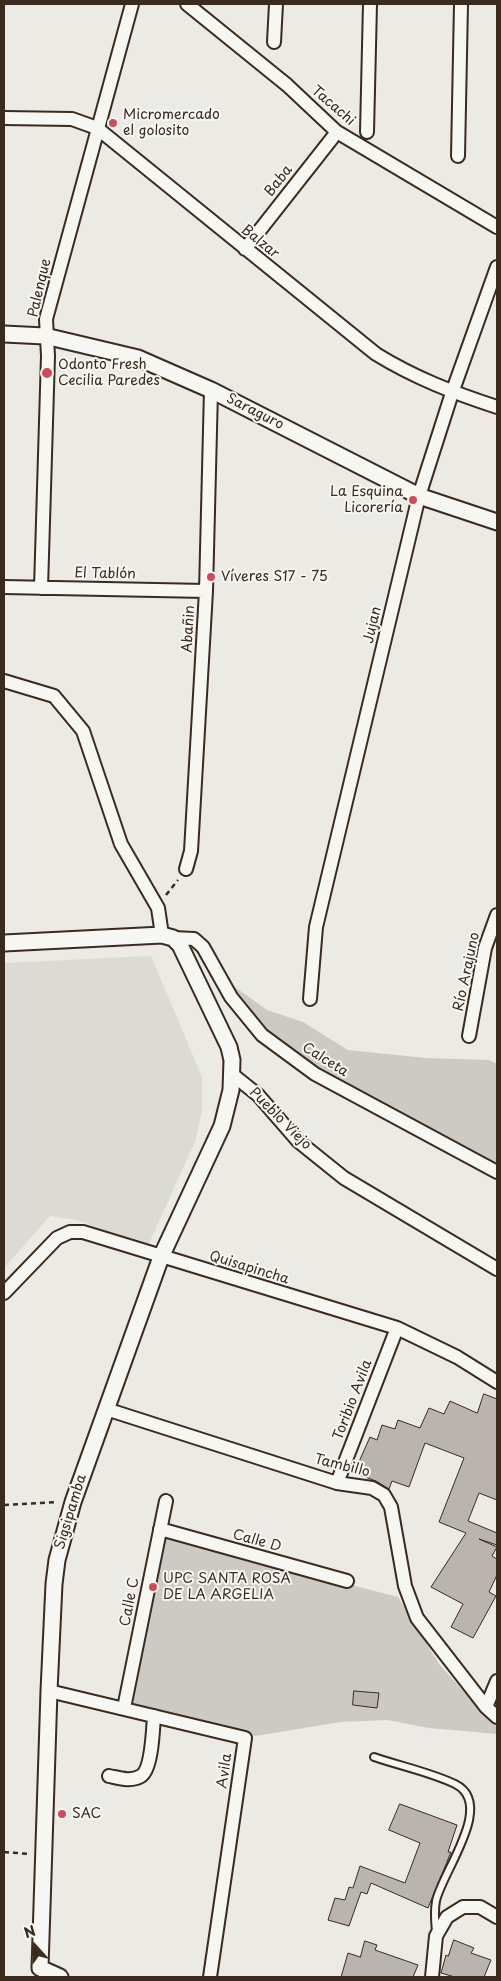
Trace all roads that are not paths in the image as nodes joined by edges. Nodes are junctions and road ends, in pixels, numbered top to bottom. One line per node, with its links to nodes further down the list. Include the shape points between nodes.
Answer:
1 (132, 4): 8 (street, Palenque)
2 (187, 4): 9 (street, Tacachi, via 287,85)
3 (276, 4): 6 (street)
4 (370, 4): 10 (street)
5 (461, 4): 11 (street)
6 (274, 42)
7 (4, 118): 8 (street, Balzar, via 72,119)
8 (97, 128): 13 (street, Balzar); 16 (street, Palenque, via 46,319)
9 (337, 132): 12 (street, Tacachi); 13 (street, Baba)
10 (367, 132)
11 (458, 156)
12 (497, 227)
13 (245, 249): 18 (street, Balzar, via 376,354 409,374)
14 (497, 267): 18 (street, Jujan)
15 (4, 334): 16 (street, Saraguro)
16 (45, 336): 17 (street, Saraguro, via 138,358); 23 (street, Palenque, via 48,356)
17 (211, 390): 20 (street, Saraguro); 24 (street, Abañin)
18 (452, 393): 19 (street, Balzar); 20 (street, Jujan)
19 (497, 407)
20 (419, 496): 21 (street, Saraguro); 30 (street, Jujan, via 316,927)
21 (497, 522)
22 (4, 587): 23 (street, El Tablón)
23 (40, 588): 24 (street, El Tablón)
24 (206, 591): 26 (street, Abañin, via 191,850)
25 (4, 682): 28 (street, via 54,696 82,731 121,844 158,906)
26 (186, 870)
27 (497, 915): 31 (street, Río Arajuno, via 485,948)
28 (167, 936): 29 (street); 32 (street, via 180,945 229,1047); 33 (street, Calceta, via 194,940 203,947 231,997 262,1036 315,1074)
29 (4, 943)
30 (310, 999)
31 (469, 1036)
32 (233, 1075): 34 (street, Sigsipamba, via 222,1126); 35 (street, Pueblo Viejo, via 258,1095 298,1141 344,1178)
33 (497, 1172)
34 (161, 1257): 36 (street, Quisapincha, via 83,1232 70,1232 58,1238); 37 (street, Quisapincha); 39 (street, Sigsipamba)
35 (497, 1269)
36 (4, 1293)
37 (397, 1328): 38 (street, Quisapincha, via 457,1357); 40 (street, Toribio Avila)
38 (497, 1382)
39 (106, 1409): 40 (street, Tambillo); 45 (street, Sigsipamba, via 73,1502 57,1560)
40 (337, 1483): 46 (street, Tambillo, via 372,1488 384,1495 391,1508 405,1586 417,1618)
41 (166, 1501): 42 (street, Calle C)
42 (160, 1529): 43 (street, Calle D); 47 (street, Calle C)
43 (347, 1581)
44 (497, 1681): 46 (street)
45 (49, 1691): 47 (street, Avila); 54 (street, Sigsipamba)
46 (486, 1707): 49 (street, Tambillo)
47 (124, 1708): 48 (street, Avila)
48 (154, 1716): 51 (street, via 147,1770 130,1779); 56 (street, Avila, via 245,1738)
49 (497, 1717)
50 (374, 1757): 53 (lane, via 455,1784 469,1797 471,1808 463,1840 436,1900)
51 (110, 1776)
52 (497, 1917): 53 (street, via 480,1906 463,1907 447,1917)
53 (436, 1936): 57 (street)
54 (40, 1973): 55 (street)
55 (60, 1977)
56 (210, 1977)
57 (432, 1977)

